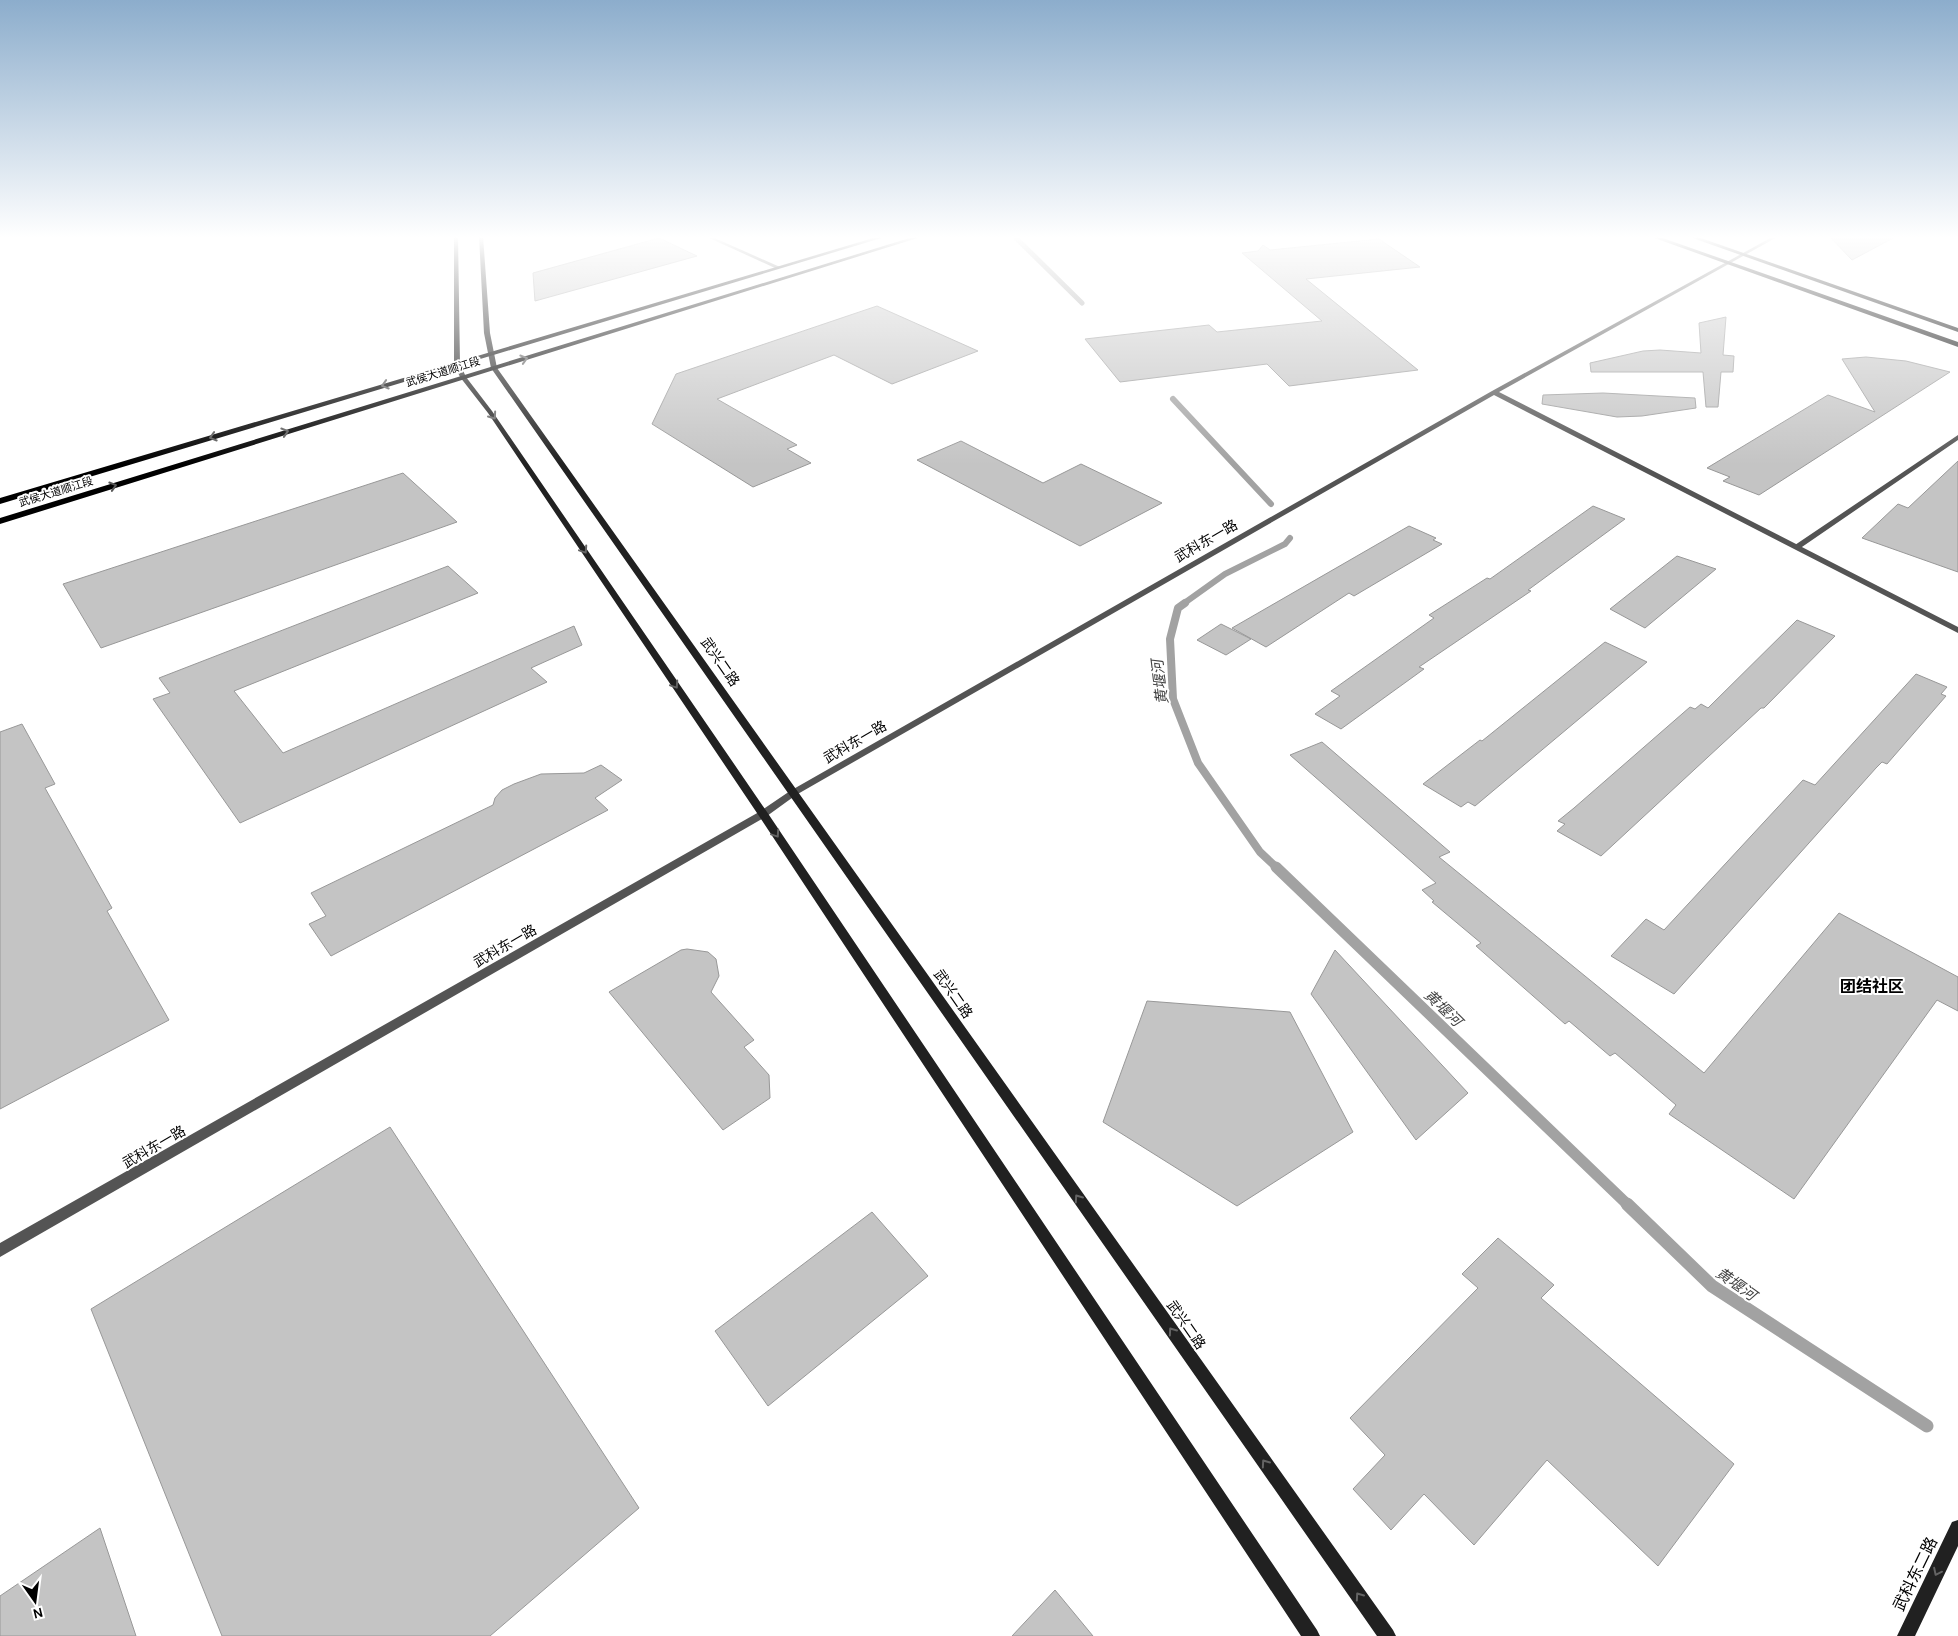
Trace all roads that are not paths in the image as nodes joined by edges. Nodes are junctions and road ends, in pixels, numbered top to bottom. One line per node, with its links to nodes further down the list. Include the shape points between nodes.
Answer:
1 (457, 312): 11 (street)
2 (487, 312): 10 (street, 武兴二路)
3 (627, 312): 10 (main road, 武侯大道顺江段)
4 (674, 312): 12 (main road, 武侯大道顺江段, one-way to 4)
5 (1637, 312): 14 (street, 武科东一路)
6 (1866, 312): 9 (main road)
7 (1907, 312): 8 (main road)
8 (1958, 330)
9 (1958, 345)
10 (490, 354): 11 (main road, 武侯大道顺江段); 12 (street, 武兴二路)
11 (457, 364): 13 (street); 15 (main road, 武侯大道顺江段, one-way to 15)
12 (494, 368): 13 (main road, 武侯大道顺江段); 22 (street, 武兴二路)
13 (463, 377): 17 (main road, 武侯大道顺江段, one-way to 13); 23 (street, one-way to 23, via 496,420)
14 (1494, 392): 20 (street); 22 (street, 武科东一路)
15 (247, 427): 17 (main road); 18 (main road, 武侯大道顺江段, one-way to 18)
16 (1958, 437): 20 (street)
17 (265, 438): 19 (main road, 武侯大道顺江段, one-way to 17)
18 (0, 501)
19 (0, 521)
20 (1796, 547): 21 (street)
21 (1958, 630)
22 (793, 793): 23 (street, 武科东一路); 27 (street, 武兴二路, one-way to 22)
23 (763, 814): 24 (street, 武科东一路); 26 (street, one-way to 26)
24 (0, 1250)
25 (1958, 1528): 28 (street, 武科东二路, one-way to 28)
26 (1311, 1636)
27 (1387, 1636)
28 (1906, 1636)

